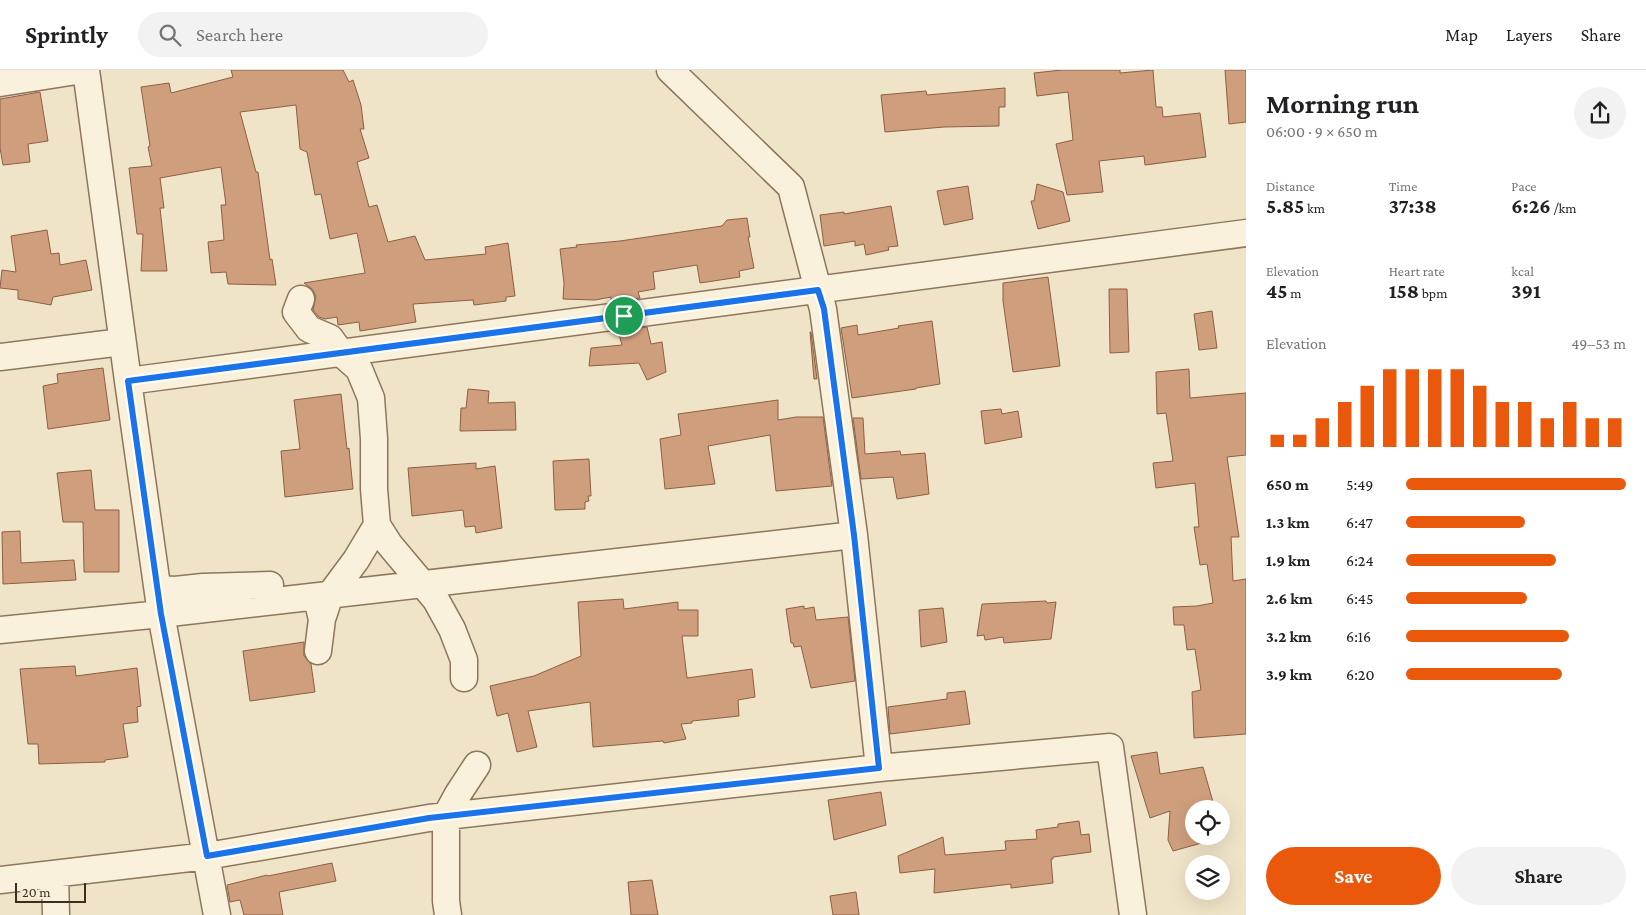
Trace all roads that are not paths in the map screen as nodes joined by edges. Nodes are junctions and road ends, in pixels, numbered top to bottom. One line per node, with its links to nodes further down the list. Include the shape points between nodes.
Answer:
1 (85, 70): 3 (street); 7 (street)
2 (670, 70): 5 (street, via 791,187)
3 (0, 83)
4 (1246, 233): 5 (street)
5 (818, 290): 9 (street); 12 (street, via 824,309)
6 (301, 299): 9 (street, via 296,312 309,329 330,338)
7 (122, 342): 8 (street); 10 (street)
8 (0, 357)
9 (355, 357): 10 (street); 11 (street, via 371,398)
10 (128, 381): 16 (street)
11 (377, 525): 14 (street); 15 (street, via 356,560)
12 (854, 535): 14 (street); 21 (street)
13 (478, 566): 14 (street, via 444,569)
14 (416, 577): 15 (street); 19 (street, via 436,600 452,629 464,660)
15 (325, 594): 16 (street, via 251,587 203,587 175,590); 18 (street)
16 (160, 601): 17 (street); 23 (street)
17 (0, 630)
18 (318, 652)
19 (464, 678)
20 (477, 765): 22 (street)
21 (879, 768): 22 (street); 29 (street, via 1110,747)
22 (446, 816): 23 (street); 28 (street)
23 (207, 856): 24 (street); 27 (street)
24 (55, 874): 25 (street); 26 (street)
25 (0, 880)
26 (56, 915)
27 (217, 915)
28 (448, 915)
29 (1133, 915)

